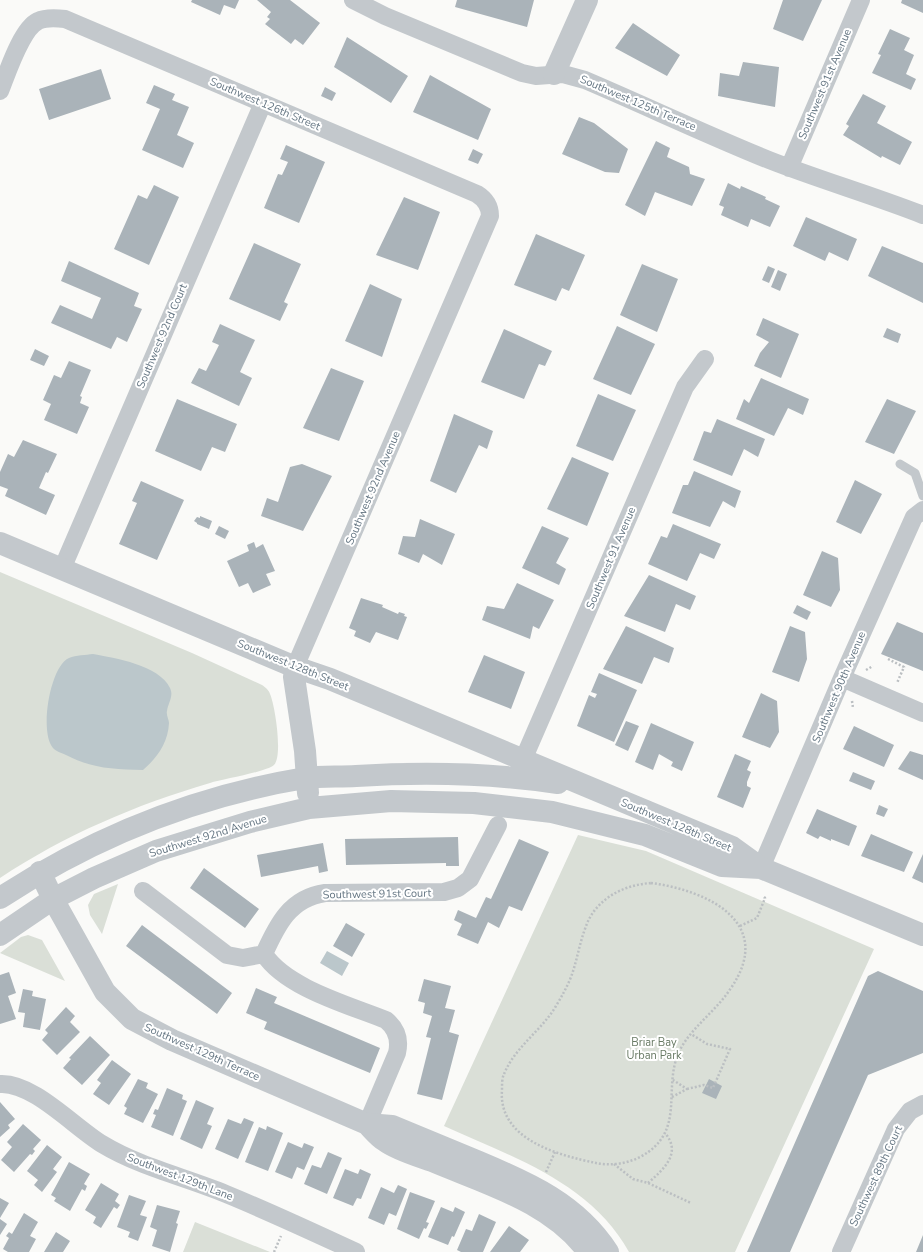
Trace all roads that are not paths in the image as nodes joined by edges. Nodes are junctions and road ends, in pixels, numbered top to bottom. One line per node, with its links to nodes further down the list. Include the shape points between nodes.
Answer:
1 (353, 0): 4 (street, Southwest 125th Terrace, via 522,74)
2 (587, 0): 4 (street)
3 (862, 0): 7 (street, Southwest 91st Avenue)
4 (554, 74): 7 (street, Southwest 125th Terrace, via 570,75 585,80)
5 (0, 91): 6 (street, Southwest 126th Street, via 27,32 37,21 58,18 78,24)
6 (263, 103): 8 (street, Southwest 126th Street, via 477,194); 15 (street, Southwest 92nd Court)
7 (789, 168): 9 (street, Southwest 125th Terrace)
8 (488, 206): 16 (street, Southwest 92nd Avenue, via 490,216)
9 (923, 215)
10 (705, 359): 19 (street, Southwest 91 Avenue, via 685,387)
11 (900, 464): 12 (lane, via 915,473)
12 (923, 496)
13 (923, 510): 17 (street, Southwest 90th Avenue, via 914,517)
14 (0, 543): 15 (street, Southwest 128th Street)
15 (62, 569): 16 (street, Southwest 128th Street)
16 (295, 667): 19 (street, Southwest 128th Street, via 330,679); 20 (street, Southwest 92nd Avenue)
17 (842, 678): 18 (street); 24 (street, Southwest 90th Avenue)
18 (923, 713)
19 (523, 760): 21 (street, Southwest 128th Street)
20 (306, 778): 21 (street, Southwest 128th Street, via 429,773 543,781); 22 (street, Southwest 92nd Avenue); 25 (street, via 238,792 150,820 83,849)
21 (587, 788): 24 (street, Southwest 128th Street, via 732,847)
22 (309, 808): 24 (street, Southwest 128th Street, via 391,801 474,803 544,811 646,835 722,866); 28 (street, Southwest 92nd Avenue, via 250,822 156,850)
23 (498, 825): 31 (street, Southwest 91st Court, via 472,875 458,888 444,892 325,893 312,896 298,903 282,918)
24 (761, 868): 30 (street, Southwest 128th Street)
25 (40, 872): 27 (street); 28 (street, Southwest 129th Terrace)
26 (143, 891): 31 (street, via 227,955 244,958)
27 (0, 898)
28 (53, 900): 29 (street, Southwest 92nd Avenue); 34 (street, Southwest 129th Terrace, via 105,992 132,1019 172,1040)
29 (0, 935)
30 (923, 935)
31 (264, 954): 34 (street, via 272,966 289,979 386,1020 393,1027 399,1042 397,1053)
32 (7, 1084): 35 (street, Southwest 129th Lane, via 34,1094 105,1146 225,1194)
33 (920, 1105): 38 (street, Southwest 89th Court, via 903,1118 896,1129)
34 (367, 1124): 36 (street, Southwest 129th Terrace, via 385,1142 537,1208 558,1221); 37 (street, Southwest 129th Terrace, via 392,1126 533,1186 555,1198 580,1218)
35 (356, 1252)
36 (588, 1252)
37 (608, 1252)
38 (841, 1252)

